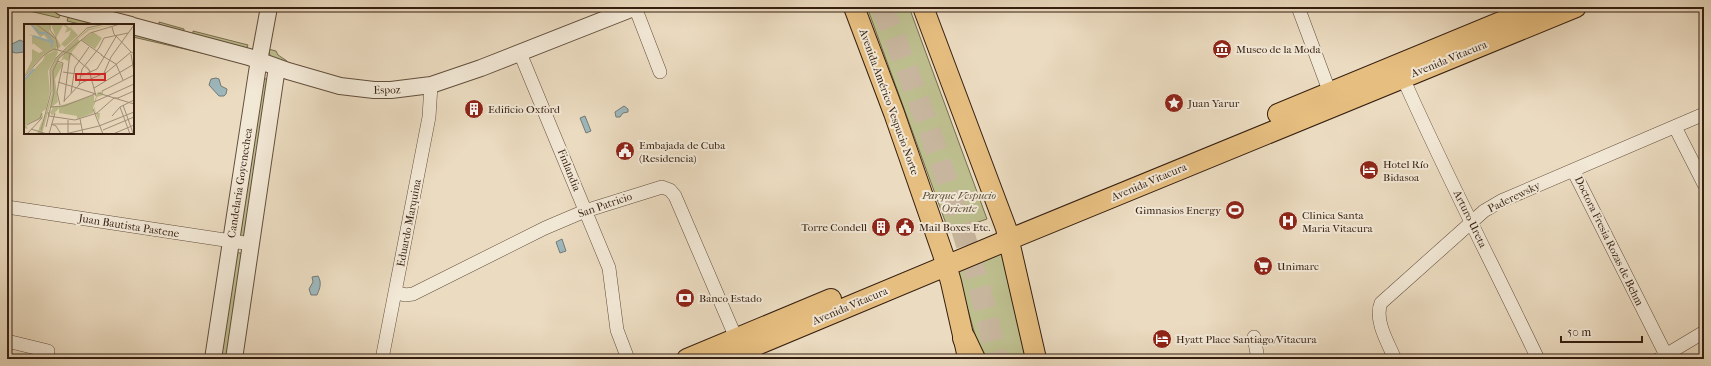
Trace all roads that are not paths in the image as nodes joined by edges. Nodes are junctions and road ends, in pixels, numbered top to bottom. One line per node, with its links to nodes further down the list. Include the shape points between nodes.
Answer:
1 (62, 7): 9 (street, Espoz)
2 (269, 7): 12 (street, Candelaria Goyenechea)
3 (636, 7): 11 (street, Espoz); 14 (street, Espoz)
4 (854, 7): 28 (main road, Avenida Américo Vespucio Norte)
5 (923, 7): 25 (main road)
6 (1298, 7): 17 (street)
7 (1537, 7): 17 (main road, Avenida Vitacura)
8 (1576, 7): 15 (main road, Avenida Vitacura)
9 (128, 24)
10 (134, 26): 12 (street, Espoz)
11 (520, 53): 16 (street, Espoz); 23 (street, Finlandia)
12 (259, 60): 13 (street, Espoz); 26 (street, Candelaria Goyenechea)
13 (277, 67): 16 (street, Espoz, via 322,82 358,89 390,90); 27 (street, Candelaria Goyenechea)
14 (660, 72)
15 (1403, 78): 24 (street, Arturo Ureta, via 1431,142); 25 (main road, Avenida Vitacura)
16 (431, 86): 29 (street, Eduardo Marquina, via 429,117)
17 (1330, 93): 25 (main road, Avenida Vitacura)
18 (1704, 114): 19 (street, Paderewsky)
19 (1675, 127): 20 (street, Paderewsky); 21 (street)
20 (1574, 170): 24 (street, Paderewsky, via 1501,201 1484,211); 35 (street, Doctora Fresia Rozas de Behm)
21 (1704, 184)
22 (7, 207): 26 (street, Juan Bautista Pastene)
23 (585, 211): 29 (street, San Patricio, via 545,228 413,294); 34 (street, San Patricio, via 657,188 670,190 675,196); 40 (street, Finlandia, via 609,268 617,330)
24 (1472, 223): 47 (street, Paderewsky, via 1381,303 1378,310 1379,318); 48 (street, Arturo Ureta)
25 (1007, 234): 28 (main road, Avenida Vitacura); 45 (main road)
26 (231, 242): 27 (street, Juan Bautista Pastene); 37 (street, Candelaria Goyenechea)
27 (251, 244): 38 (street, Candelaria Goyenechea)
28 (945, 260): 32 (main road, Avenida Américo Vespucio Norte); 34 (main road, Avenida Vitacura)
29 (396, 292): 39 (street, Eduardo Marquina)
30 (1704, 332): 35 (street)
31 (1254, 337): 46 (street)
32 (964, 338): 43 (main road, Avenida Américo Vespucio Norte); 44 (highway)
33 (7, 341): 36 (street, via 48,351)
34 (727, 347): 41 (main road, Avenida Vitacura); 42 (main road)
35 (1663, 357)
36 (46, 359)
37 (214, 359)
38 (234, 359)
39 (382, 359)
40 (628, 359)
41 (687, 359)
42 (701, 359)
43 (969, 359)
44 (974, 359)
45 (1036, 359)
46 (1258, 359)
47 (1395, 359)
48 (1538, 359)

